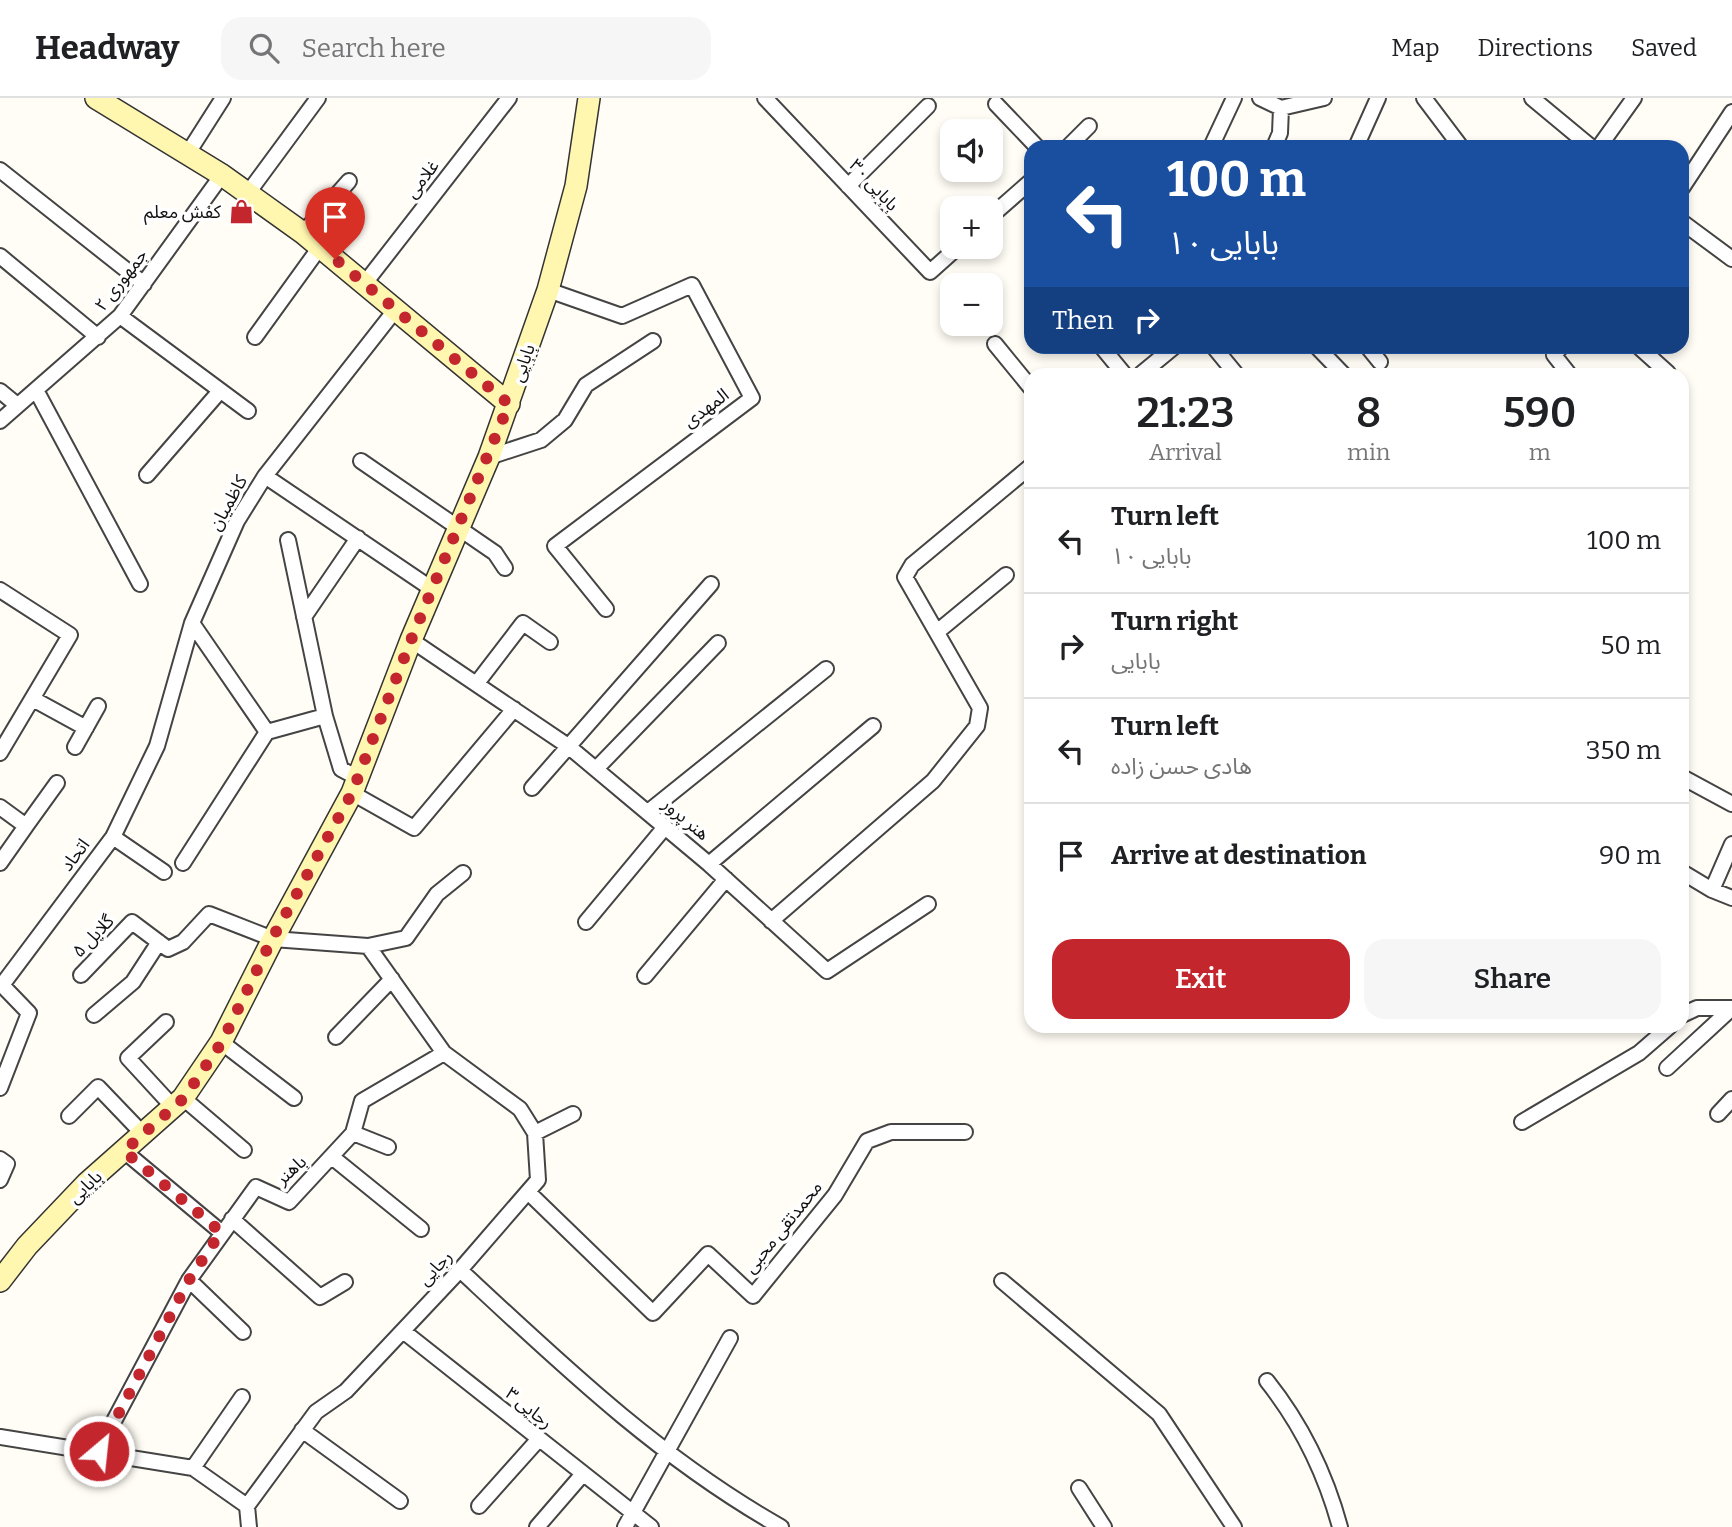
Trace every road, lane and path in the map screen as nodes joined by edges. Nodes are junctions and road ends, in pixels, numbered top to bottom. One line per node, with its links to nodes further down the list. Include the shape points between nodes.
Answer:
1 (96, 98): 20 (main road)
2 (125, 98): 20 (main road)
3 (223, 98): 29 (street)
4 (318, 98): 36 (street)
5 (509, 98): 44 (street, غلامی)
6 (589, 98): 46 (main road, بابایی, via 576,186)
7 (1234, 98): 23 (street)
8 (1260, 98): 17 (street)
9 (1324, 98): 17 (street)
10 (1378, 98): 25 (street)
11 (1424, 98): 26 (street)
12 (1532, 98): 27 (street)
13 (1634, 98): 28 (street)
14 (768, 99): 34 (street, بابایی ۳۰)
15 (996, 104): 21 (street)
16 (928, 106): 34 (street)
17 (1281, 108): 24 (street)
18 (1732, 112): 32 (street)
19 (1089, 126): 22 (street)
20 (156, 132): 29 (main road)
21 (1030, 140)
22 (1075, 140)
23 (1214, 140)
24 (1277, 140)
25 (1359, 140)
26 (1456, 140)
27 (1583, 140)
28 (1604, 140)
29 (188, 153): 31 (main road)
30 (0, 170): 45 (street)
31 (222, 175): 36 (main road); 45 (street, جمهوری ۲)
32 (1689, 177)
33 (349, 181): 39 (street)
34 (848, 186): 43 (street, بابایی ۳۰, via 930,272)
35 (1024, 187): 37 (street)
36 (248, 193): 39 (main road)
37 (1003, 206)
38 (1689, 227): 41 (street)
39 (303, 233): 40 (main road)
40 (320, 247): 44 (main road); 50 (street)
41 (1730, 254)
42 (0, 256): 49 (street)
43 (945, 259)
44 (365, 283): 47 (main road)
45 (144, 284): 48 (street, جمهوری ۲)
46 (548, 290): 71 (main road, بابایی); 89 (street, المهدی, via 622,316 692,285 752,398 555,546)
47 (396, 309): 71 (main road); 79 (street, کاظمیان)
48 (120, 316): 49 (street, جمهوری ۲); 70 (street)
49 (98, 337): 68 (street, جمهوری ۲)
50 (254, 337)
51 (653, 341): 75 (street, via 586,385 565,420 541,440)
52 (995, 344): 67 (street)
53 (1108, 354): 61 (street)
54 (1165, 354): 62 (street)
55 (1220, 354): 63 (street)
56 (1324, 354): 64 (street)
57 (1374, 354): 60 (street)
58 (1555, 354): 65 (street)
59 (1647, 354): 66 (street)
60 (1380, 362)
61 (1119, 368)
62 (1148, 368)
63 (1231, 368)
64 (1337, 368)
65 (1564, 368)
66 (1662, 368)
67 (1024, 379)
68 (36, 390): 72 (street, جمهوری ۲); 85 (street)
69 (0, 391): 72 (street)
70 (220, 391): 73 (street); 78 (street)
71 (509, 404): 75 (main road, بابایی)
72 (17, 405): 74 (street, جمهوری ۲)
73 (248, 411)
74 (0, 421)
75 (489, 457): 80 (main road, بابایی)
76 (361, 461): 80 (street)
77 (1024, 472): 92 (street, via 912,565 905,577)
78 (147, 475)
79 (265, 477): 81 (street); 91 (street, کاظمیان, via 237,521)
80 (459, 528): 83 (street, via 495,553); 87 (main road, بابایی)
81 (358, 538): 87 (street); 90 (street)
82 (288, 540): 90 (street)
83 (505, 568)
84 (1006, 575): 92 (street)
85 (140, 584)
86 (711, 584): 105 (street)
87 (432, 589): 93 (main road, بابایی)
88 (0, 590): 98 (street, via 70,635)
89 (607, 608)
90 (304, 617): 101 (street)
91 (192, 623): 104 (street); 118 (street, اتحاد, via 157,747)
92 (937, 632): 130 (street, via 980,708 977,726 933,781)
93 (411, 640): 97 (street, هنر پرور); 111 (main road, بابایی)
94 (550, 642): 97 (street, via 523,623)
95 (718, 643): 108 (street)
96 (826, 669): 115 (street)
97 (477, 683): 100 (street, هنر پرور)
98 (33, 699): 103 (street); 107 (street)
99 (98, 706): 103 (street)
100 (514, 709): 105 (street, هنر پرور); 111 (street, via 414,828)
101 (325, 716): 104 (street); 111 (street, via 341,769)
102 (873, 726): 122 (street)
103 (86, 728): 106 (street)
104 (267, 732): 121 (street)
105 (568, 746): 108 (street, هنر پرور); 112 (street)
106 (75, 747)
107 (0, 753)
108 (596, 769): 115 (street, هنر پرور)
109 (1689, 781): 113 (street)
110 (57, 783): 116 (street)
111 (355, 786): 132 (main road, بابایی)
112 (531, 788)
113 (1732, 804)
114 (0, 807): 116 (street)
115 (648, 812): 117 (street, هنر پرور)
116 (26, 825): 120 (street)
117 (665, 827): 122 (street, هنر پرور); 131 (street)
118 (113, 837): 123 (street); 147 (street, اتحاد, via 2,985 29,1013)
119 (1732, 844): 127 (street)
120 (0, 863)
121 (183, 863)
122 (709, 864): 126 (street, هنر پرور)
123 (164, 872)
124 (463, 873): 134 (street, via 437,894 406,938)
125 (1689, 876): 127 (street)
126 (726, 879): 130 (street, هنر پرور); 136 (street)
127 (1712, 890): 128 (street)
128 (1732, 898)
129 (928, 904): 130 (street, هنر پرور, via 827,971)
130 (771, 921)
131 (586, 922)
132 (272, 939): 133 (street, via 209,914 183,942 168,948); 134 (street); 144 (main road, بابایی)
133 (159, 942): 135 (street, گلایل ۵, via 132,922); 140 (street, via 133,982)
134 (368, 946): 137 (street)
135 (81, 975)
136 (645, 976)
137 (391, 979): 143 (street); 145 (street)
138 (1732, 1008): 139 (street); 146 (street)
139 (1689, 1012)
140 (94, 1014)
141 (166, 1022): 150 (street, via 128,1058)
142 (1662, 1033): 154 (street, via 1639,1053)
143 (337, 1037)
144 (222, 1042): 148 (street); 150 (main road, بابایی)
145 (443, 1053): 156 (street, باهنر, via 362,1101); 157 (street, via 520,1109)
146 (1667, 1068)
147 (0, 1088)
148 (294, 1098)
149 (1732, 1098): 152 (street)
150 (179, 1103): 158 (main road, بابایی); 160 (street)
151 (573, 1114): 157 (street)
152 (1718, 1114)
153 (69, 1116): 158 (street, via 98,1087)
154 (1522, 1122)
155 (965, 1132): 165 (street, محمدتقی محبی, via 891,1132 867,1141 835,1195 752,1296 708,1254 653,1313)
156 (353, 1133): 159 (street); 162 (street, باهنر)
157 (534, 1133): 165 (street, رجایی, via 538,1180)
158 (144, 1135): 161 (main road, بابایی)
159 (388, 1147)
160 (244, 1150)
161 (124, 1151): 168 (street); 172 (main road, بابایی, via 87,1183)
162 (332, 1157): 166 (street, باهنر, via 289,1202 256,1187); 167 (street)
163 (0, 1158): 164 (street, via 7,1164)
164 (0, 1180)
165 (528, 1192): 169 (street, رجایی)
166 (232, 1219): 168 (street, باهنر); 173 (street, via 320,1297)
167 (421, 1229)
168 (221, 1232): 170 (street, باهنر)
169 (460, 1270): 174 (street, رجایی); 183 (street, via 566,1370)
170 (189, 1280): 175 (street); 182 (street, باهنر)
171 (1003, 1280): 197 (street, via 1159,1414)
172 (0, 1281)
173 (345, 1282)
174 (403, 1331): 179 (street, رجایی); 181 (street, رجایی ۳)
175 (243, 1332)
176 (730, 1338): 183 (street)
177 (1267, 1381): 198 (street, via 1317,1458)
178 (242, 1397): 184 (street)
179 (302, 1430): 187 (street); 188 (street, رجایی)
180 (3, 1440): 182 (street)
181 (538, 1440): 185 (street, رجایی ۳); 189 (street)
182 (99, 1451): 184 (street)
183 (664, 1451): 190 (street); 195 (street)
184 (193, 1468): 188 (street)
185 (582, 1475): 190 (street, رجایی ۳); 192 (street)
186 (1079, 1488): 196 (street)
187 (400, 1501)
188 (247, 1506): 191 (street)
189 (480, 1506)
190 (633, 1513): 193 (street); 194 (street, رجایی ۳)
191 (249, 1527)
192 (537, 1527)
193 (625, 1527)
194 (651, 1527)
195 (781, 1527)
196 (1104, 1527)
197 (1234, 1527)
198 (1340, 1527)

